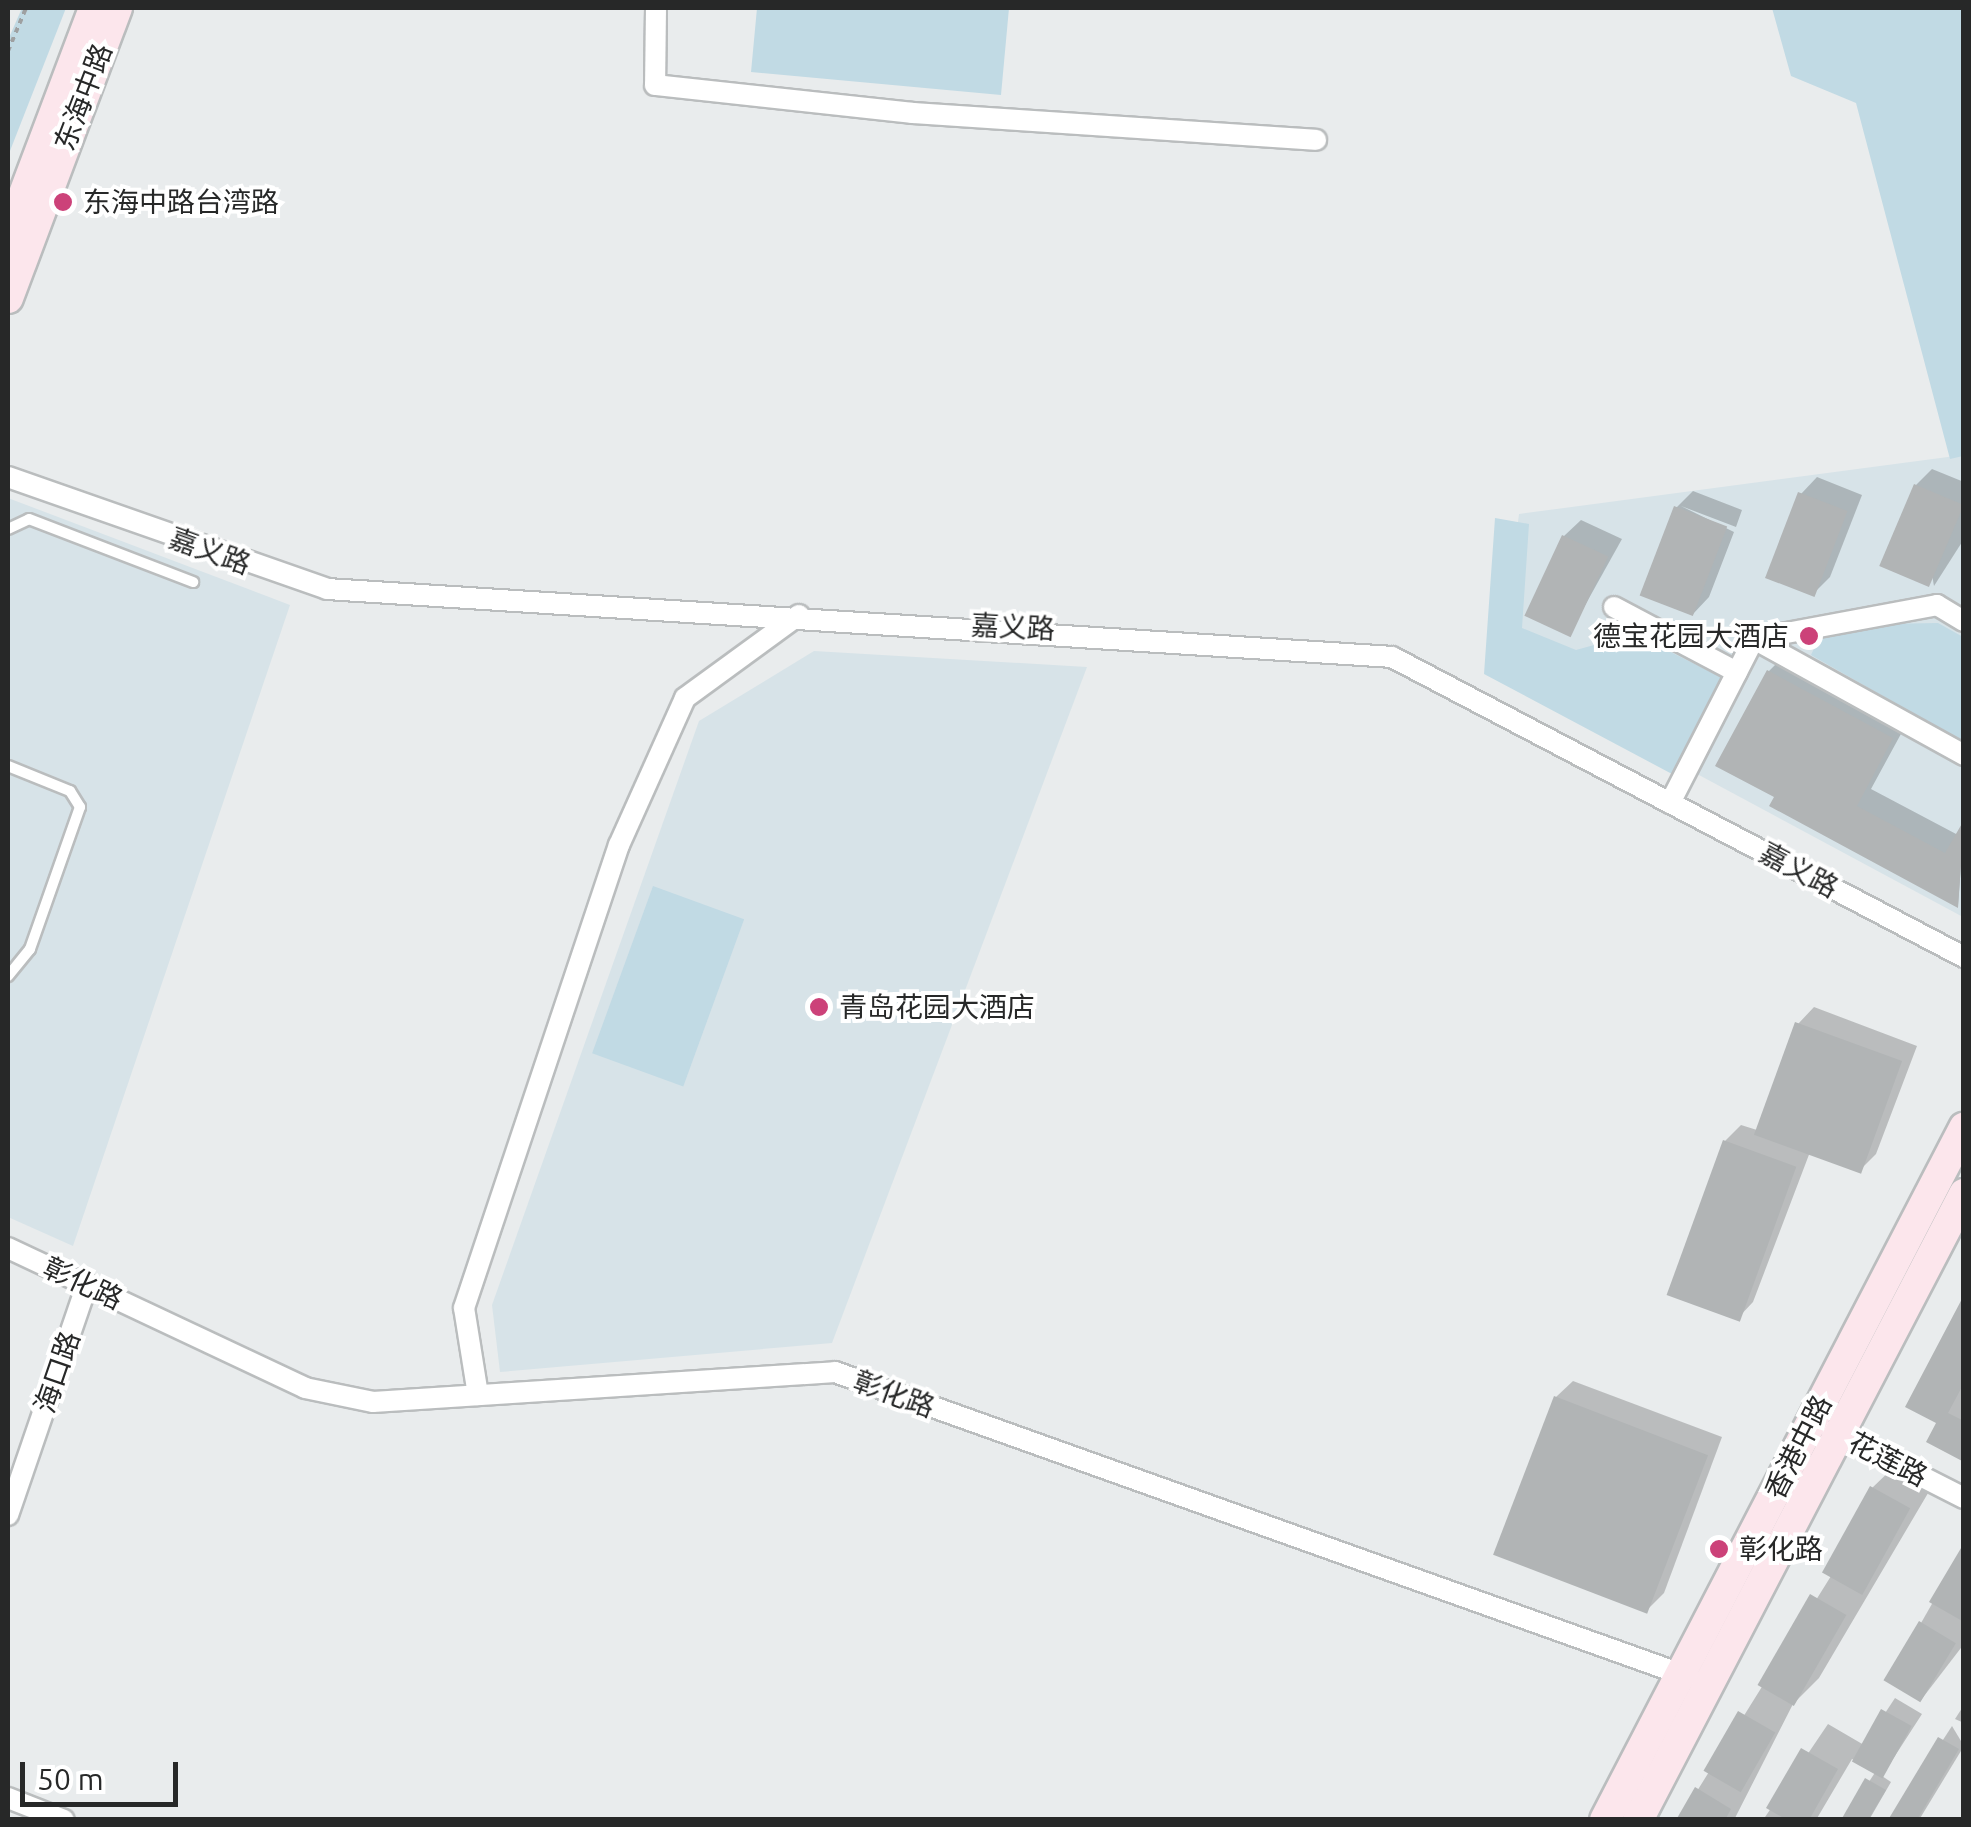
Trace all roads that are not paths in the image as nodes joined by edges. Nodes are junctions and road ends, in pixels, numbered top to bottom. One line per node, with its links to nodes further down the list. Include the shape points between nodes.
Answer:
1 (94, 8): 5 (main road, 东海中路)
2 (117, 8): 6 (main road, 东海中路)
3 (656, 8): 4 (street, via 655,85 912,114)
4 (1316, 140)
5 (8, 236)
6 (8, 298)
7 (8, 477): 11 (street, 嘉义路, via 327,588)
8 (8, 529): 9 (lane, via 29,519)
9 (193, 582)
10 (1614, 608): 14 (street)
11 (799, 615): 17 (street, 嘉义路, via 1375,653 1430,672); 24 (street, via 685,698 620,845 464,1308)
12 (1964, 621): 13 (street, via 1937,605)
13 (1754, 639): 14 (street); 15 (street)
14 (1737, 672): 17 (street)
15 (1964, 754)
16 (8, 766): 19 (lane, via 70,791 80,806 30,949)
17 (1670, 803): 18 (street, 嘉义路)
18 (1964, 957)
19 (8, 976)
20 (1964, 1128): 25 (main road, 香港中路)
21 (1964, 1194): 25 (main road, 香港中路)
22 (8, 1248): 23 (street, 彰化路)
23 (87, 1284): 24 (street, 彰化路, via 305,1388 373,1402); 27 (street, 海口路)
24 (478, 1395): 28 (street, 彰化路, via 834,1372)
25 (1825, 1428): 26 (street, 花莲路); 28 (main road, 香港中路)
26 (1964, 1498)
27 (8, 1516)
28 (1694, 1679): 31 (main road, 香港中路); 32 (main road, 香港中路)
29 (8, 1798): 30 (street)
30 (64, 1820)
31 (1605, 1820)
32 (1638, 1820)

